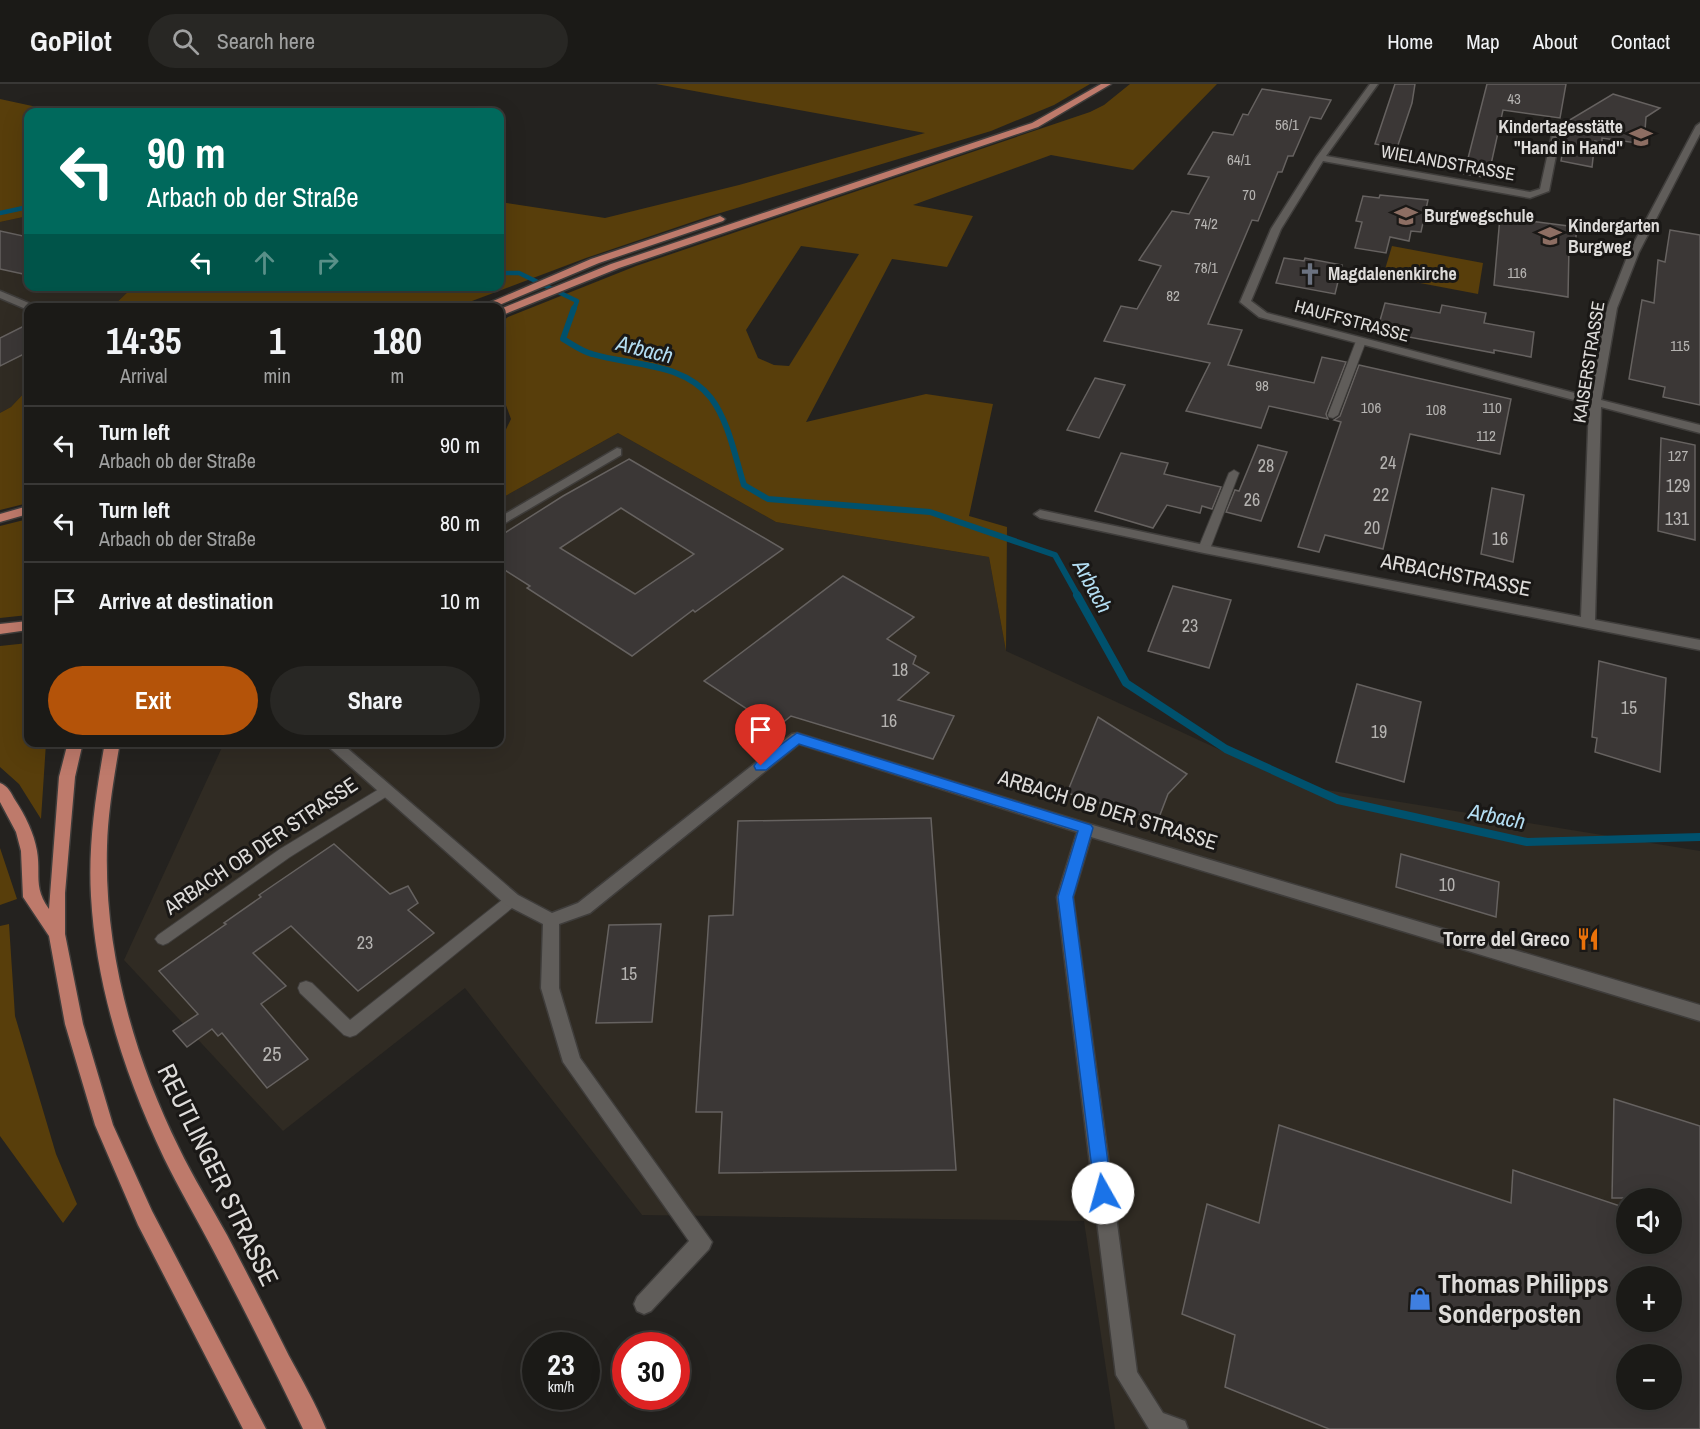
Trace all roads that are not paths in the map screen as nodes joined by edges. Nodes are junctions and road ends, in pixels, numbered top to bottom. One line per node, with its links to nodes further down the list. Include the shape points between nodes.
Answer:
1 (1107, 84): 3 (main road)
2 (1374, 84): 6 (street, HAUFFSTRASSE)
3 (1057, 110): 8 (main road, via 876,174 596,261); 10 (main road, via 1035,125 1000,138 615,266)
4 (1700, 126): 12 (street, KAISERSTRASSE, via 1634,252 1612,308)
5 (1557, 130): 6 (street, WIELANDSTRASSE, via 1544,191 1530,195)
6 (1320, 158): 11 (street, HAUFFSTRASSE, via 1276,229 1245,302 1263,315)
7 (0, 294): 9 (street)
8 (494, 303)
9 (24, 304)
10 (504, 311)
11 (1361, 341): 12 (street, HAUFFSTRASSE); 13 (lane)
12 (1595, 403): 14 (street, HAUFFSTRASSE); 22 (street, KAISERSTRASSE)
13 (1333, 415)
14 (1700, 429)
15 (616, 452): 20 (street)
16 (1234, 473): 21 (lane)
17 (24, 511): 19 (main road)
18 (1040, 514): 21 (street, ARBACHSTRASSE)
19 (0, 518)
20 (504, 520)
21 (1204, 549): 22 (street, ARBACHSTRASSE)
22 (1588, 622): 25 (street, ARBACHSTRASSE)
23 (24, 626): 24 (main road)
24 (0, 629)
25 (1700, 645)
26 (75, 747): 34 (main road, via 67,777)
27 (113, 747): 40 (main road, REUTLINGER STRASSE, via 98,847 102,934 114,1000 133,1061 166,1142)
28 (336, 747): 30 (street, ARBACH OB DER STRASSE)
29 (0, 789): 34 (main road, via 24,832 31,897)
30 (384, 791): 32 (street, ARBACH OB DER STRASSE); 35 (lane, ARBACH OB DER STRASSE, via 285,853)
31 (1086, 828): 33 (street, ARBACH OB DER STRASSE, via 797,738 584,908); 37 (street, ARBACH OB DER STRASSE); 41 (street, via 1065,897 1127,1375 1156,1421)
32 (512, 900): 33 (street, ARBACH OB DER STRASSE); 36 (lane, via 350,1030)
33 (551, 920): 38 (street, via 550,988 572,1062 702,1242)
34 (57, 934): 39 (main road, via 74,1024 104,1125 146,1218)
35 (163, 939)
36 (306, 988)
37 (1700, 1013)
38 (644, 1304)
39 (255, 1429)
40 (315, 1429)
41 (1177, 1429)

